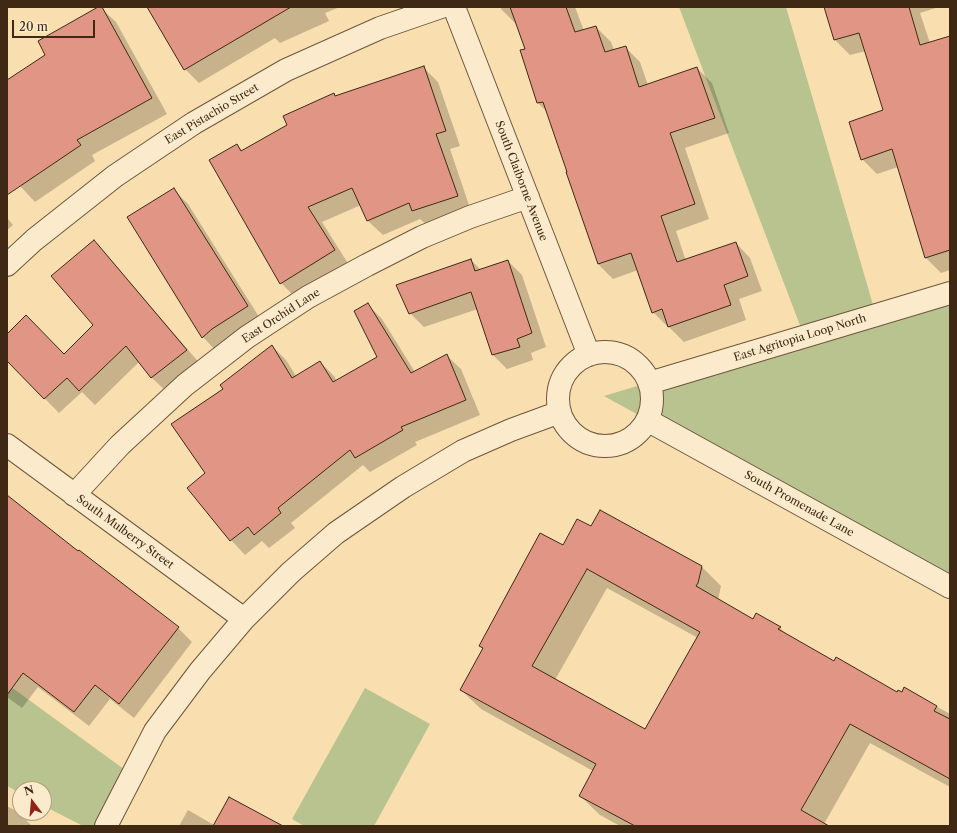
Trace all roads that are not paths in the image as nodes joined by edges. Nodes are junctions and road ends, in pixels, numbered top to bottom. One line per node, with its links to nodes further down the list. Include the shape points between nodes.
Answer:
1 (441, 7): 4 (street, East Pistachio Street, via 380,28 286,70 194,123 115,176 34,240)
2 (454, 7): 3 (street, South Claiborne Avenue)
3 (528, 198): 6 (street, South Claiborne Avenue); 11 (street, East Orchid Lane, via 470,217 422,237 308,297 247,337 185,385 120,445)
4 (7, 265)
5 (950, 293): 7 (street, East Agritopia Loop North)
6 (589, 355): 7 (street, via 603,352 618,354 632,360 642,370); 8 (street, via 576,362 560,384)
7 (649, 383): 9 (street, via 652,395)
8 (560, 412): 9 (street, via 567,427 578,438 593,444 609,446 624,442 638,433); 13 (street, via 463,451 403,487 336,533 291,572)
9 (647, 420): 12 (street, South Promenade Lane)
10 (7, 445): 11 (street, South Mulberry Street)
11 (74, 495): 13 (street, South Mulberry Street)
12 (950, 588)
13 (244, 619): 14 (street, via 200,671 155,732)
14 (106, 826)

